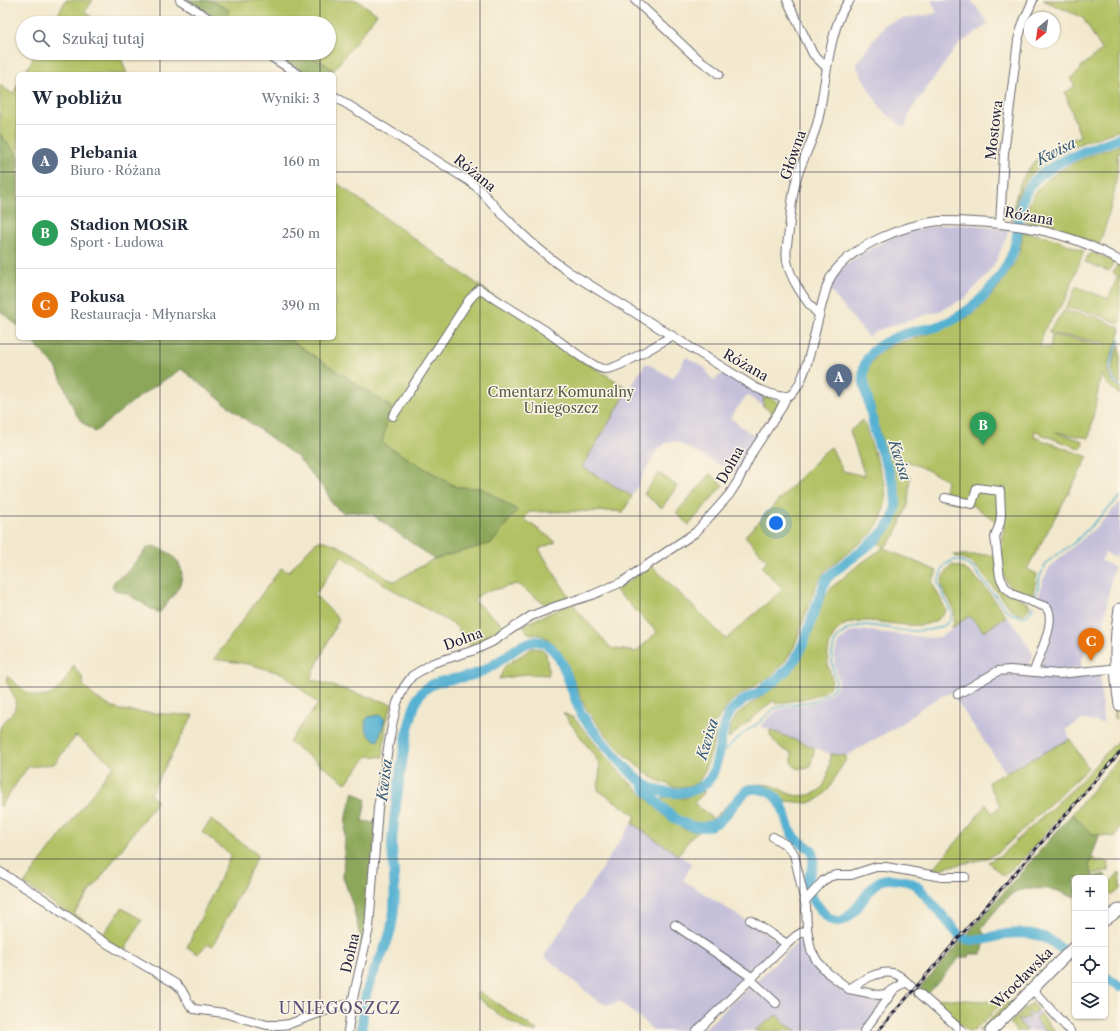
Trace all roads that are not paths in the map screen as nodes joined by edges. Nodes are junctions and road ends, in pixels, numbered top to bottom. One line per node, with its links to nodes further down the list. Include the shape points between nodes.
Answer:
1 (180, 0): 6 (street)
2 (635, 0): 10 (street, via 693,55)
3 (787, 0): 8 (street, via 813,54)
4 (850, 0): 8 (street, Główna, via 839,19)
5 (1033, 0): 12 (street, Mostowa, via 1018,40 1004,154)
6 (205, 16)
7 (276, 60): 9 (street)
8 (827, 68): 14 (street, Główna, via 814,138 794,188 786,254 788,268 797,286)
9 (295, 72)
10 (718, 74)
11 (336, 97): 15 (street, Różana, via 461,175 478,188 546,257)
12 (1004, 224): 13 (street, Różana, via 1066,237); 14 (street, Różana, via 933,222 901,230 874,241 855,252 838,267 827,286)
13 (1120, 261)
14 (819, 315): 16 (street, Różana, via 802,380 793,393)
15 (672, 336): 16 (street, Różana, via 756,388); 17 (street, via 623,364 603,370 479,289 469,300)
16 (787, 396): 40 (street, Dolna, via 729,495 696,532 622,582 532,616 492,642 433,663 408,681 397,703 392,725 378,808 369,928)
17 (393, 416)
18 (945, 498): 21 (street, via 972,504 977,488 1000,491 1001,519 995,537 1000,577 1014,595 1049,610 1047,637)
19 (1120, 610): 20 (main road, via 1116,637)
20 (1118, 669): 21 (street, via 1059,674); 23 (main road)
21 (1034, 672): 22 (street, via 998,672)
22 (958, 694)
23 (1120, 705)
24 (773, 837): 27 (street, via 794,854)
25 (0, 872): 40 (street, via 45,900 96,938 176,984 191,1007 197,1011 219,1012 267,1025 281,1025)
26 (965, 877): 27 (street, via 942,877 876,867 851,875 829,876)
27 (809, 897): 32 (street)
28 (1120, 909): 29 (main road)
29 (1108, 918)
30 (750, 920): 33 (street)
31 (675, 925): 35 (street)
32 (807, 929): 33 (street); 36 (street, via 811,950 817,961)
33 (787, 944): 35 (street)
34 (1072, 950): 37 (main road, Wrocławska)
35 (752, 979): 41 (street); 43 (street)
36 (849, 989): 38 (street, via 878,995); 38 (street, via 882,973 896,974 909,984)
37 (1032, 989): 46 (main road, Wrocławska); 47 (street)
38 (893, 990): 44 (street)
39 (919, 993): 45 (street)
40 (352, 1004): 42 (street, Dolna)
41 (776, 1004)
42 (348, 1031)
43 (697, 1031)
44 (864, 1031)
45 (962, 1031)
46 (991, 1031)
47 (1070, 1031)

